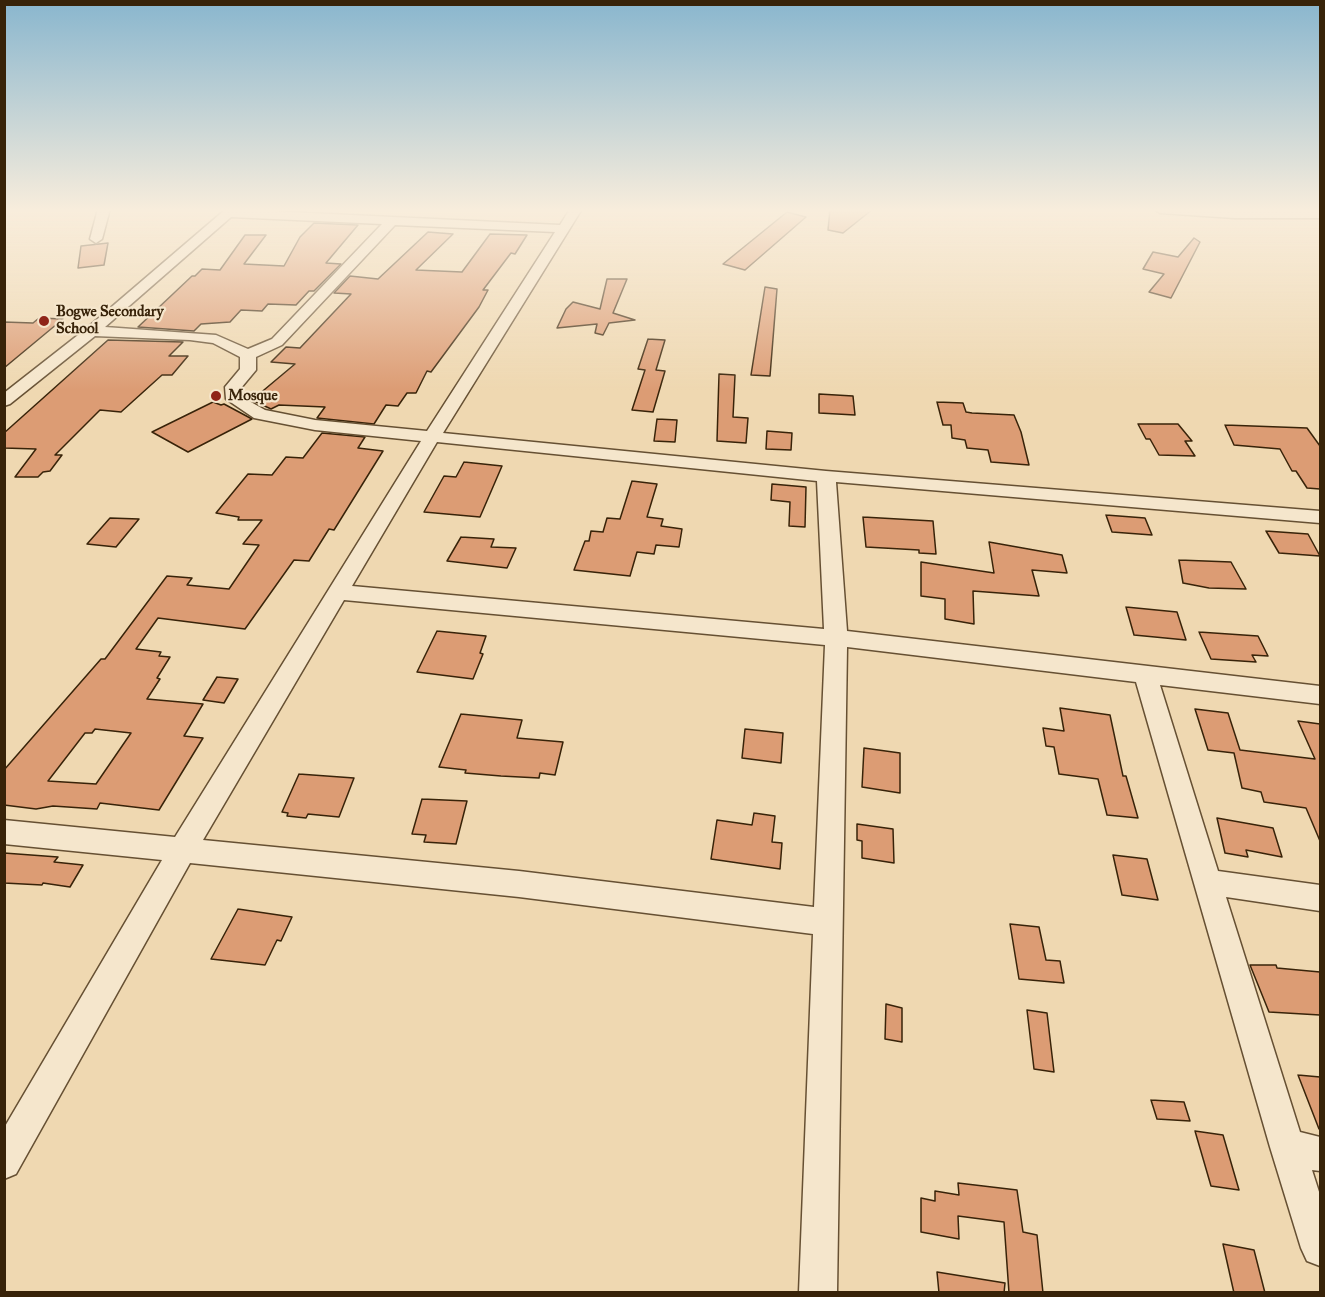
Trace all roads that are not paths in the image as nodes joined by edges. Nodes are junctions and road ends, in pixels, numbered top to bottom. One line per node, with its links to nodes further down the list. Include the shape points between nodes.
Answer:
1 (164, 270): 4 (street)
2 (346, 270): 5 (street, via 277,342)
3 (537, 270): 7 (street)
4 (92, 332): 5 (street, via 216,339); 6 (street)
5 (248, 355): 7 (street, via 248,369 233,387 234,399 260,414 315,425)
6 (4, 401)
7 (431, 438): 8 (street); 10 (street)
8 (826, 476): 9 (street); 11 (street)
9 (1320, 517)
10 (338, 592): 11 (street); 15 (street)
11 (836, 638): 12 (street); 18 (street)
12 (1145, 674): 13 (street); 16 (street)
13 (1320, 695)
14 (4, 832): 15 (street)
15 (183, 849): 18 (street); 21 (street)
16 (1207, 882): 17 (street); 19 (street)
17 (1320, 898)
18 (829, 922): 23 (street)
19 (1287, 1147): 20 (street); 22 (street)
20 (1320, 1154)
21 (4, 1162)
22 (1320, 1248)
23 (818, 1293)

